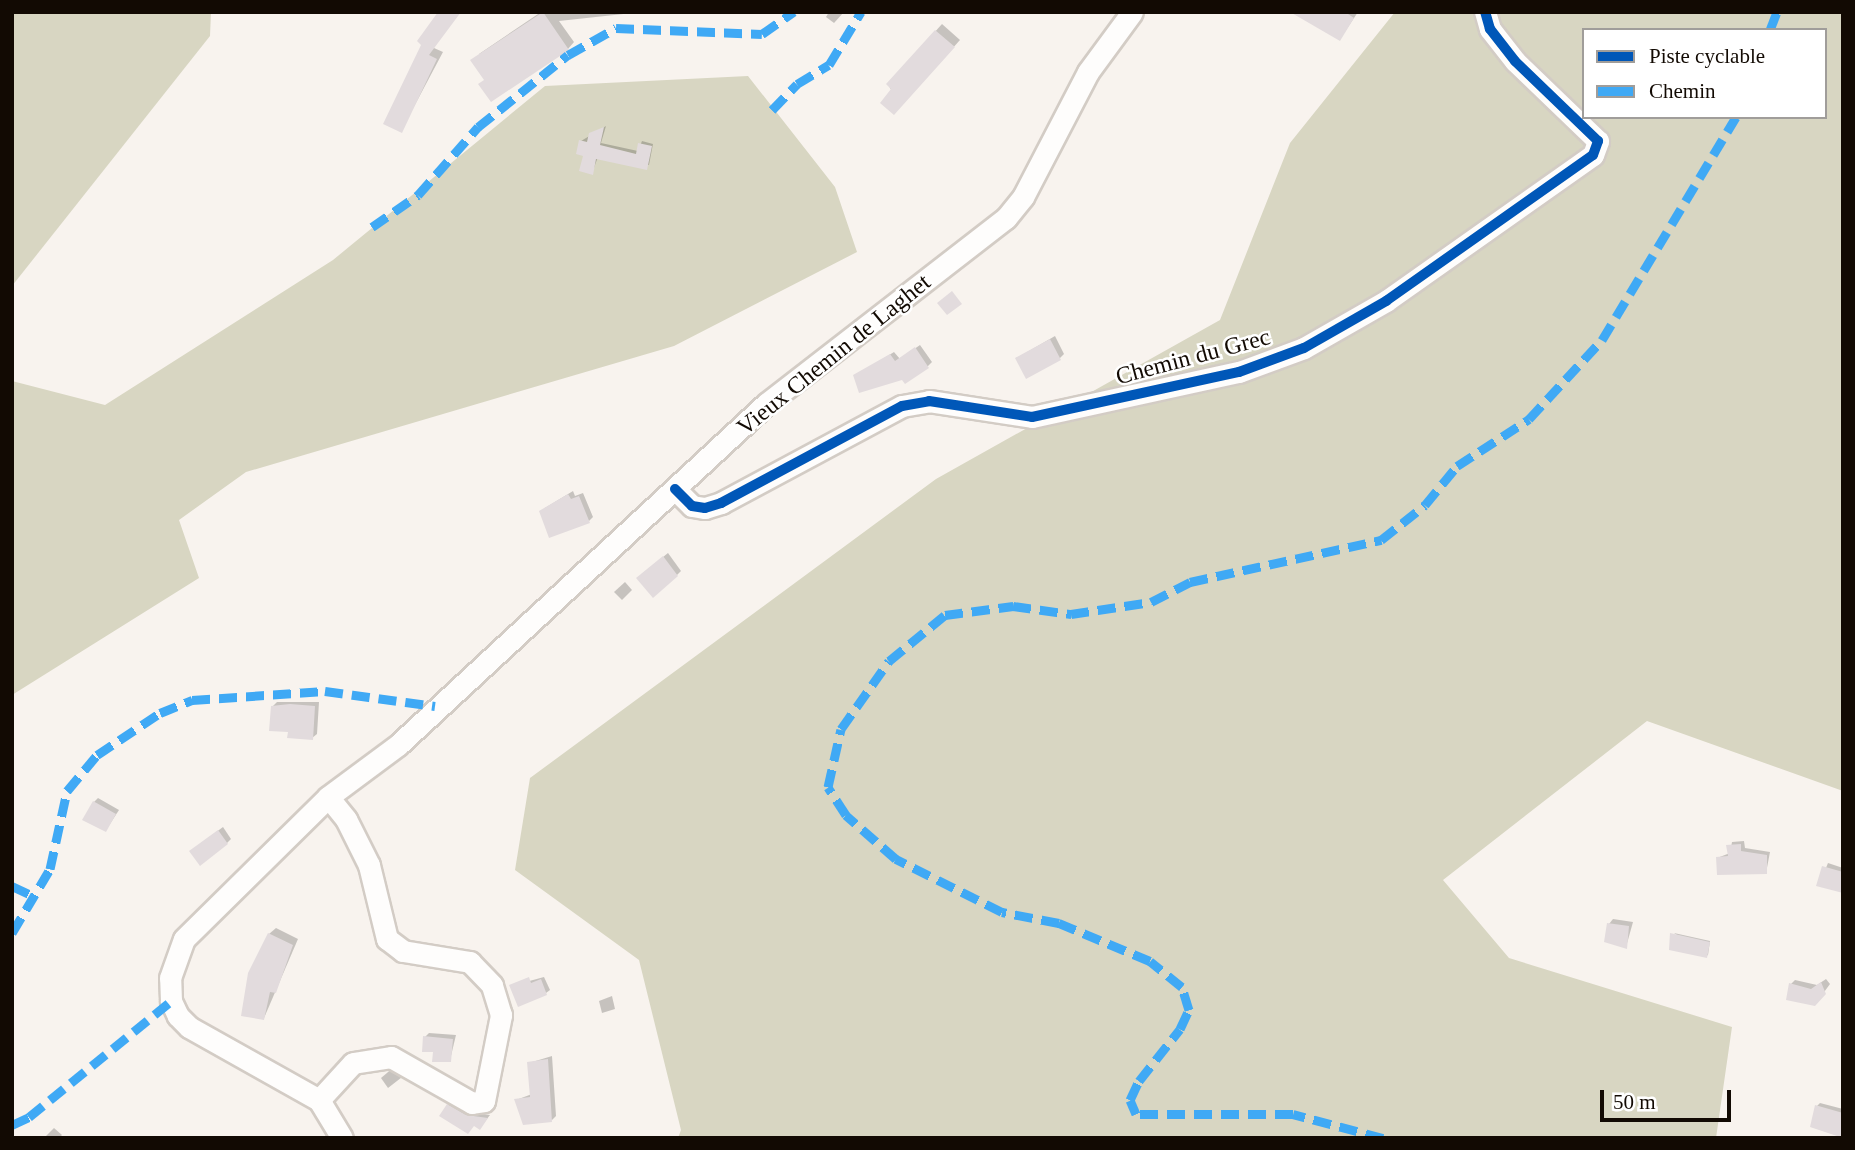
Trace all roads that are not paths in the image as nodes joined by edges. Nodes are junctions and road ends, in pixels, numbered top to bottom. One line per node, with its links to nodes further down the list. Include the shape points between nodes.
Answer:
1 (1132, 12): 3 (street, Vieux Chemin de Laghet, via 1088,72 1024,197 1006,218 766,404)
2 (1485, 12): 3 (street, Chemin du Grec, via 1490,29 1514,61 1598,141 1593,155 1386,301 1304,348 1239,372 1032,417 929,401 902,406 721,503 692,506)
3 (676, 489): 4 (street, Vieux Chemin de Laghet, via 398,744)
4 (328, 797): 5 (street, Vieux Chemin de Laghet, via 201,919 181,945 170,978 171,1001 189,1027); 5 (street, via 346,819 369,865 387,939 403,951 470,962 492,985 501,1015 486,1096 479,1103 391,1057 353,1063)
5 (319, 1100): 6 (street)
6 (342, 1138)

